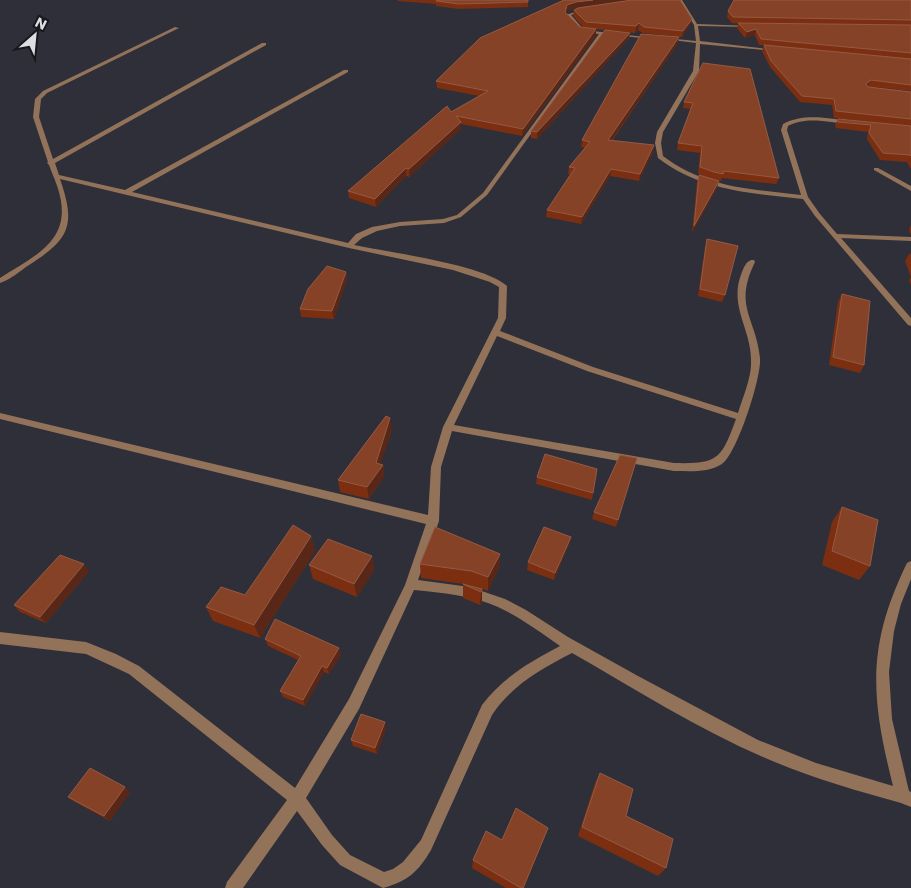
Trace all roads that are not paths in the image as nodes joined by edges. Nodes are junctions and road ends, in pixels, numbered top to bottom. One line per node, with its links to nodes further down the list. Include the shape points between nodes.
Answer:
1 (680, 0): 3 (street)
2 (591, 9): 6 (street, via 572,12 568,16 583,31)
3 (696, 25): 4 (street); 7 (street)
4 (752, 26)
5 (177, 28): 12 (street, via 45,92 38,99 36,117)
6 (602, 33): 7 (street); 20 (street, via 485,194 465,211 452,219 375,229 359,236)
7 (698, 42): 9 (street); 17 (street, via 696,71 660,132 660,157 679,172 696,179)
8 (264, 44): 12 (street)
9 (785, 50)
10 (346, 71): 16 (street)
11 (855, 124): 17 (street, via 796,120 785,125)
12 (50, 163): 14 (street)
13 (876, 168): 15 (street)
14 (54, 176): 16 (street); 22 (street, via 64,200 66,219 63,230 46,251)
15 (911, 189)
16 (127, 192): 20 (street)
17 (806, 197): 18 (street)
18 (836, 236): 19 (street); 23 (street)
19 (911, 239)
20 (348, 246): 24 (street, via 473,273 498,282 503,286 503,293 502,318)
21 (751, 262): 26 (street, via 744,274 740,295 756,362)
22 (0, 282)
23 (911, 323)
24 (496, 333): 26 (street, via 590,369); 27 (street)
25 (0, 416): 28 (street)
26 (740, 417): 27 (street, via 730,448 722,459 706,466 674,467)
27 (448, 427): 28 (street, via 436,467)
28 (433, 521): 30 (street)
29 (911, 566): 33 (street, via 884,644 882,674 887,728)
30 (411, 585): 32 (street, via 445,588 490,598); 34 (street, via 354,704)
31 (0, 638): 34 (street, via 86,648 134,670)
32 (572, 646): 33 (street, via 734,735 793,763); 34 (street, via 527,671 496,694 426,845 413,865 398,876 383,880 345,860 326,840)
33 (907, 798)
34 (297, 799): 35 (street)
35 (232, 888)

